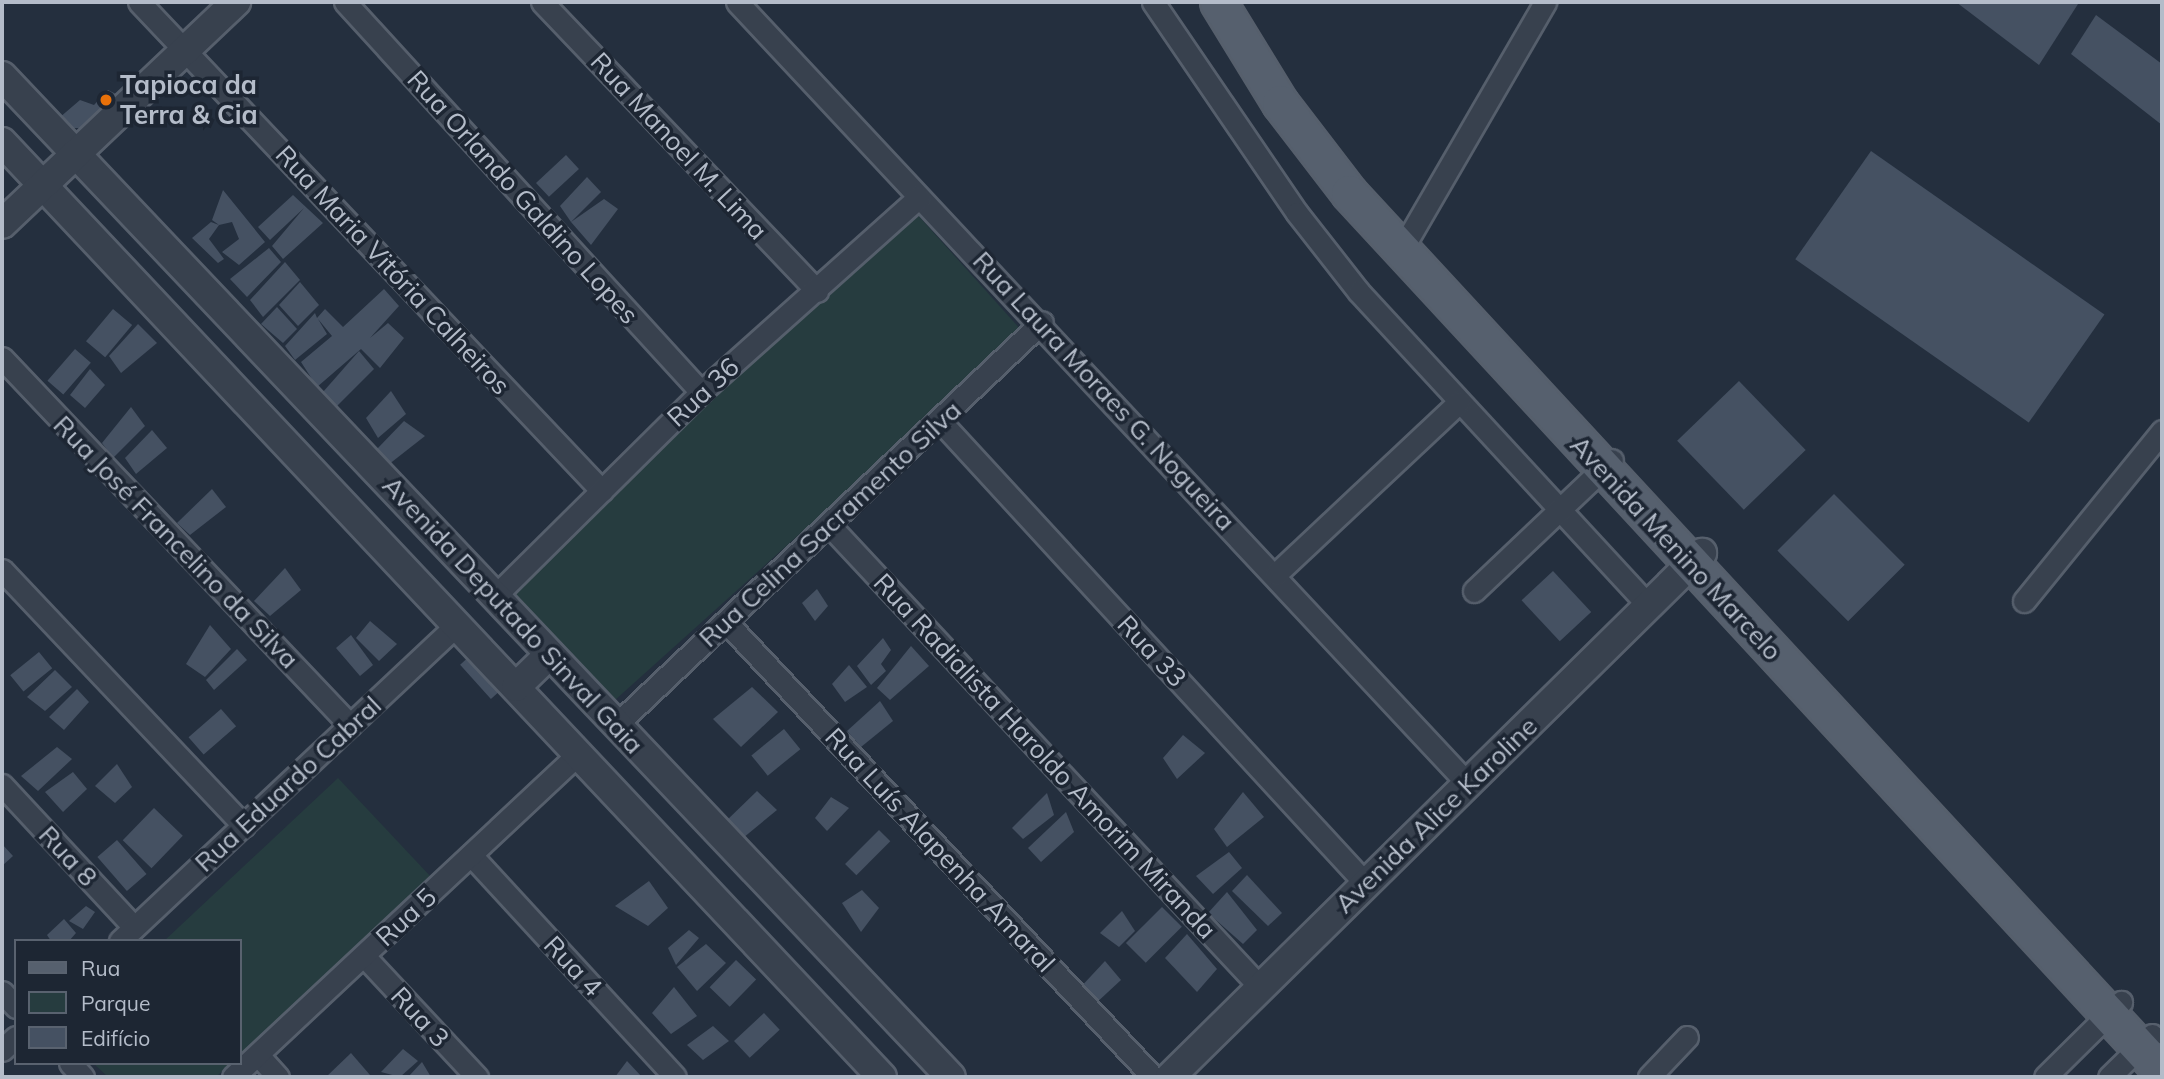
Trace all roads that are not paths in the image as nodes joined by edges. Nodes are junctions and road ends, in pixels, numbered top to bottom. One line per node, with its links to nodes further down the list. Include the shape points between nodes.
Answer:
1 (138, 2): 10 (street, Rua Maria Vitória Calheiros)
2 (236, 2): 10 (street)
3 (345, 2): 21 (street, Rua Orlando Galdino Lopes)
4 (542, 2): 18 (street, Rua Manoel M. Lima)
5 (737, 2): 15 (street, Rua Laura Moraes G. Nogueira)
6 (1153, 2): 22 (street, via 1297,213)
7 (1218, 2): 25 (main road, Avenida Menino Marcelo, via 1280,103 1349,192)
8 (1237, 2): 17 (main road, Avenida Menino Marcelo, via 1338,152)
9 (1545, 2): 17 (street)
10 (184, 49): 13 (street); 26 (street, Rua Maria Vitória Calheiros)
11 (2, 76): 13 (street, Avenida Deputado Sinval Gaia)
12 (2, 142): 14 (street, Avenida Deputado Sinval Gaia)
13 (77, 152): 14 (street); 33 (street, Avenida Deputado Sinval Gaia)
14 (43, 186): 16 (street); 37 (street, Avenida Deputado Sinval Gaia)
15 (919, 197): 18 (street, Rua 36); 19 (street, Rua Laura Moraes G. Nogueira)
16 (2, 224)
17 (1409, 237): 25 (main road, Avenida Menino Marcelo)
18 (817, 291): 21 (street, Rua 36)
19 (1042, 322): 23 (street, Rua Celina Sacramento Silva); 31 (street, Rua Laura Moraes G. Nogueira)
20 (2, 358): 40 (street, Rua José Francelino da Silva)
21 (701, 391): 26 (street, Rua 36)
22 (1459, 402): 27 (street); 31 (street)
23 (940, 421): 28 (street, Rua Celina Sacramento Silva); 47 (street, Rua 33)
24 (2162, 431): 34 (street)
25 (1608, 463): 27 (street); 29 (main road, Avenida Menino Marcelo)
26 (602, 491): 33 (street, Rua 36)
27 (1560, 512): 32 (street); 35 (street)
28 (830, 526): 36 (street, Rua Celina Sacramento Silva); 50 (street, Rua Radialista Haroldo Amorim Miranda)
29 (1697, 558): 35 (street, Avenida Alice Karoline); 53 (main road, Avenida Menino Marcelo)
30 (2, 570): 45 (street)
31 (1276, 573): 43 (street, Rua Laura Moraes G. Nogueira)
32 (1474, 591)
33 (495, 596): 38 (street, Avenida Deputado Sinval Gaia)
34 (2024, 601)
35 (1650, 607): 43 (street, Avenida Alice Karoline)
36 (726, 622): 41 (street, Rua Celina Sacramento Silva); 63 (street, Rua Luís Alapenha Amaral)
37 (456, 626): 39 (street, Avenida Deputado Sinval Gaia); 40 (street, Rua Eduardo Cabral)
38 (550, 654): 39 (street); 41 (street, Avenida Deputado Sinval Gaia)
39 (516, 687): 42 (street, Avenida Deputado Sinval Gaia)
40 (350, 725): 45 (street, Rua Eduardo Cabral)
41 (616, 725): 62 (street, Avenida Deputado Sinval Gaia)
42 (577, 755): 46 (street, Rua 5); 61 (street, Avenida Deputado Sinval Gaia)
43 (1468, 784): 47 (street, Avenida Alice Karoline)
44 (2, 785): 48 (street, Rua 8)
45 (244, 825): 48 (street, Rua Eduardo Cabral)
46 (471, 855): 49 (street, Rua 5); 60 (street, Rua 4)
47 (1364, 882): 50 (street, Avenida Alice Karoline)
48 (127, 934)
49 (363, 956): 56 (street, Rua 5); 59 (street, Rua 3)
50 (1260, 987): 64 (street, Avenida Alice Karoline)
51 (2, 992): 52 (street)
52 (14, 1005)
53 (2115, 1008): 55 (main road, Avenida Menino Marcelo); 66 (street)
54 (1687, 1037): 65 (street)
55 (2154, 1050): 67 (street)
56 (258, 1055): 57 (street, Rua 5); 58 (street)
57 (233, 1077)
58 (278, 1077)
59 (477, 1077)
60 (675, 1077)
61 (882, 1077)
62 (951, 1077)
63 (1153, 1077)
64 (1170, 1077)
65 (1649, 1077)
66 (2045, 1077)
67 (2109, 1077)

